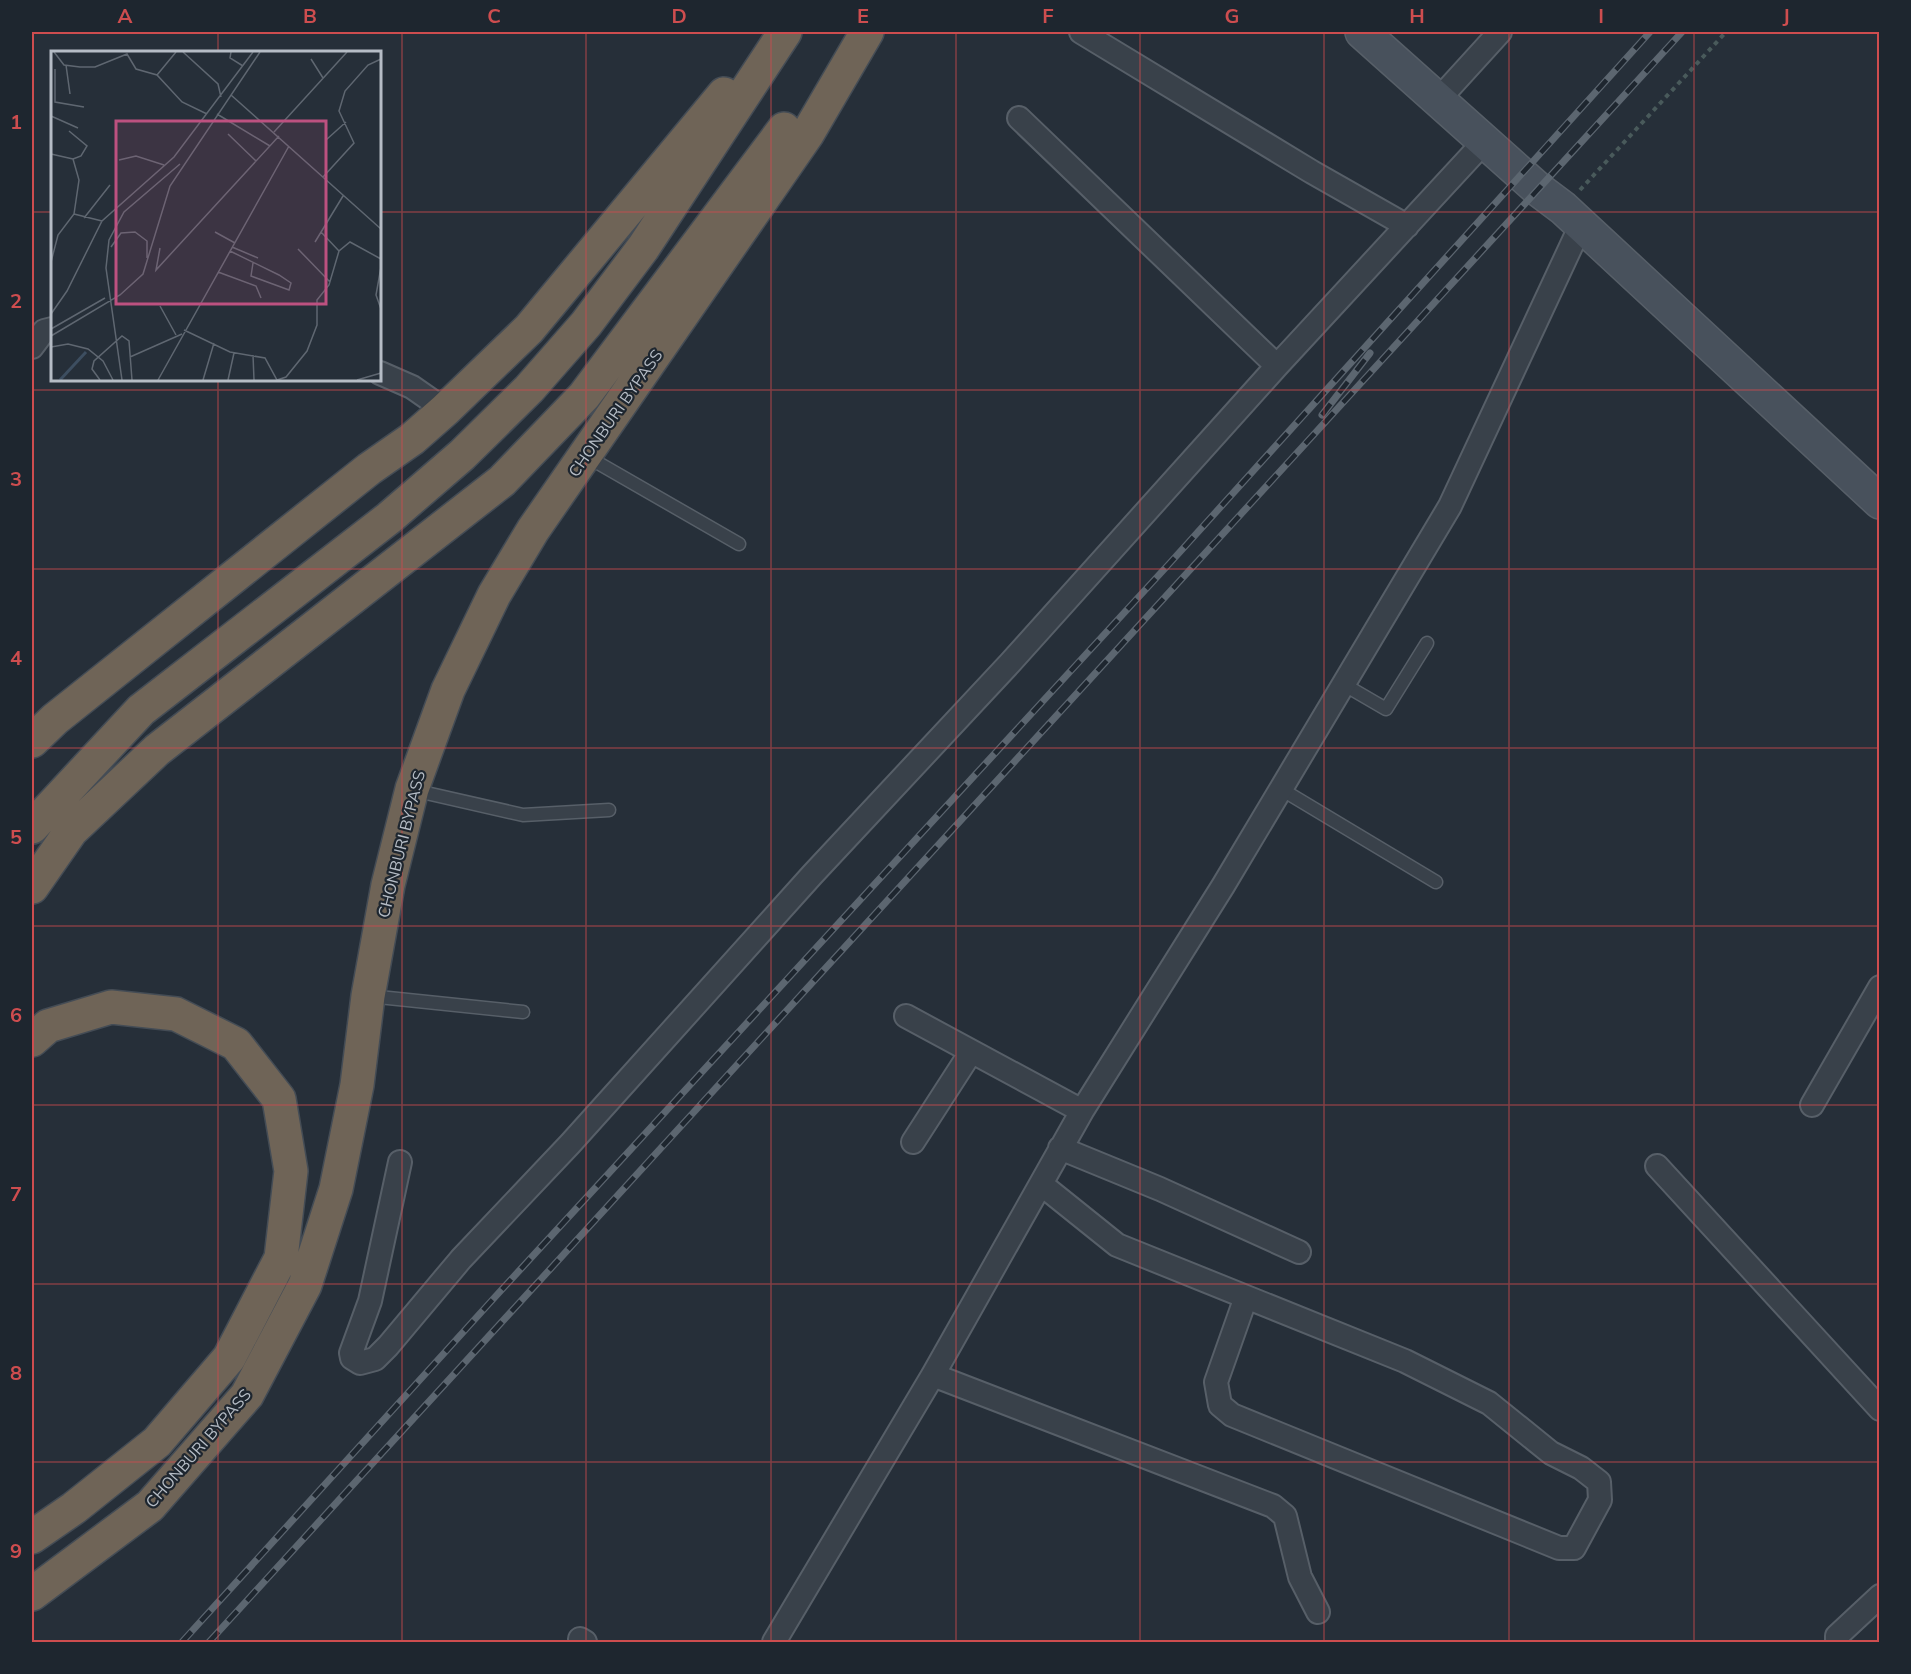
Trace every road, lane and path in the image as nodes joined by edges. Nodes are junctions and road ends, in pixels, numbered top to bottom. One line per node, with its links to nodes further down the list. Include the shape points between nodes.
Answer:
1 (776, 32): 18 (highway, via 529,329)
2 (785, 32): 28 (highway, via 643,248 586,324 529,389 462,455 389,518 141,710)
3 (856, 32): 30 (highway, via 584,396 502,481 157,750 71,831)
4 (867, 32): 19 (highway, CHONBURI BYPASS, via 808,133)
5 (1081, 32): 13 (street)
6 (1362, 32): 9 (street)
7 (1500, 32): 9 (street)
8 (1726, 32): 12 (path)
9 (1439, 99): 11 (street)
10 (1019, 118): 16 (street)
11 (1485, 141): 12 (street); 13 (street)
12 (1572, 217): 20 (street); 23 (street, via 1450,506)
13 (1407, 226): 16 (street)
14 (51, 329): 15 (street, via 44,331)
15 (32, 347)
16 (1277, 366): 42 (street, via 1010,663 461,1259 388,1346 375,1359 360,1364 352,1359 351,1353 370,1301)
17 (381, 373): 18 (street, via 412,387)
18 (445, 410): 24 (highway, via 215,590)
19 (585, 455): 21 (lane); 25 (highway, CHONBURI BYPASS, via 494,595 448,690)
20 (1880, 502)
21 (739, 544)
22 (1427, 643): 23 (lane, via 1386,709)
23 (1343, 684): 26 (street)
24 (32, 741)
25 (412, 789): 27 (lane, via 523,815); 32 (highway, CHONBURI BYPASS, via 388,885)
26 (1281, 789): 29 (lane); 39 (street)
27 (609, 810)
28 (32, 827)
29 (1436, 882)
30 (32, 887)
31 (1880, 987): 35 (street)
32 (368, 996): 33 (lane); 50 (highway, CHONBURI BYPASS, via 357,1084 336,1189 305,1285 247,1395 150,1506)
33 (523, 1012)
34 (906, 1016): 37 (street)
35 (1873, 1018): 38 (street)
36 (32, 1040): 49 (highway, via 48,1026 111,1007 176,1014 236,1044 279,1099 291,1171 281,1257 228,1359 157,1442)
37 (971, 1052): 39 (street); 40 (street)
38 (1812, 1105)
39 (1082, 1111): 41 (street)
40 (914, 1142)
41 (1060, 1148): 44 (street); 45 (street)
42 (400, 1162)
43 (1658, 1166): 48 (street)
44 (1041, 1184): 46 (street, via 1117,1245); 47 (street)
45 (1299, 1251)
46 (1246, 1297): 46 (street, via 1405,1362 1489,1403 1551,1454 1581,1468 1599,1482 1600,1500 1574,1548 1559,1548 1232,1415 1220,1405 1216,1382)
47 (933, 1375): 52 (street, via 1273,1506 1286,1516 1300,1577); 53 (street)
48 (1880, 1409)
49 (32, 1537)
50 (32, 1594)
51 (1880, 1596): 54 (street, via 1837,1636)
52 (1318, 1612)
53 (774, 1642)
54 (1837, 1642)

